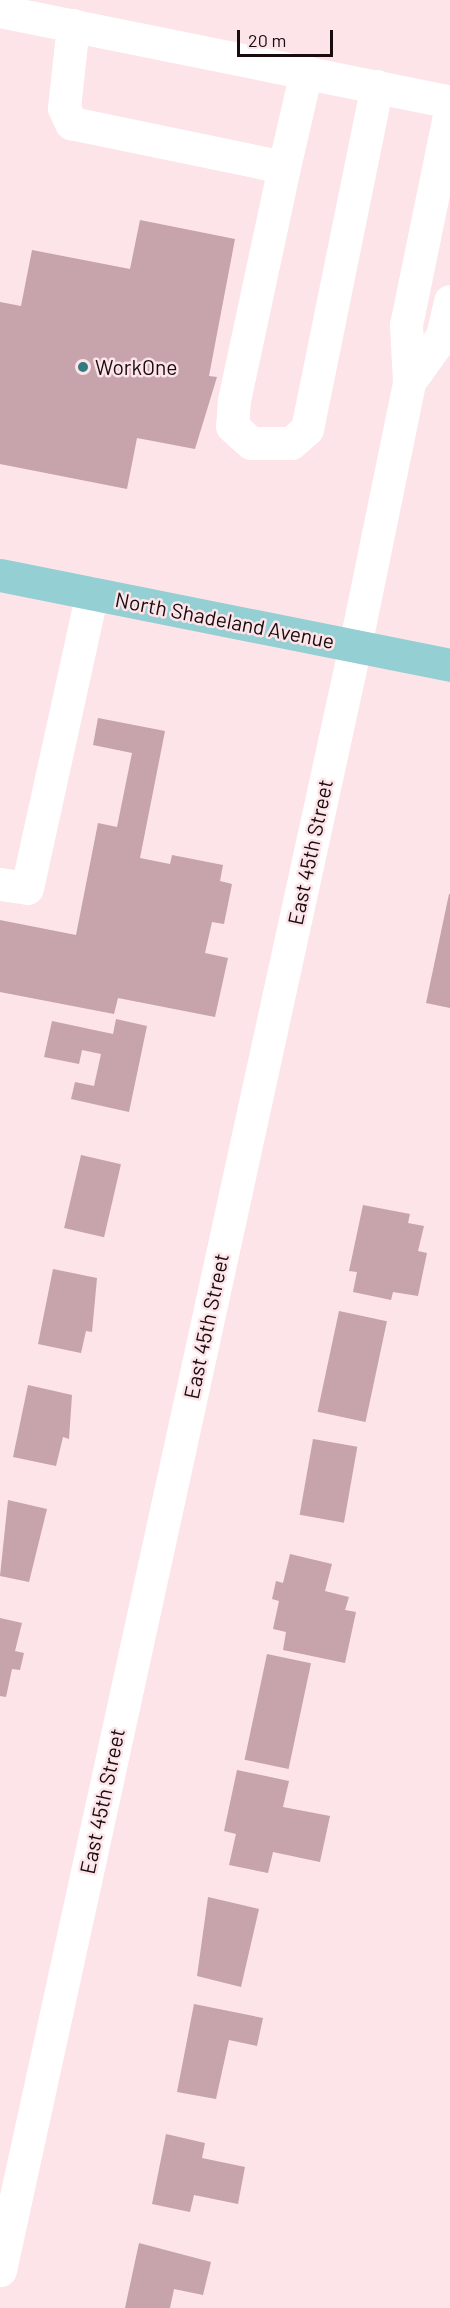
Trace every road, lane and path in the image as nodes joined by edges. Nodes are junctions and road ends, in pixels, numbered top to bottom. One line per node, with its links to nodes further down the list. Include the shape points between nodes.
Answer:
1 (0, 11): 2 (street)
2 (73, 25): 3 (street); 7 (street, via 64,108 71,123)
3 (306, 72): 4 (street); 7 (street)
4 (377, 86): 5 (street); 7 (street, via 307,429 291,443 251,443 232,426 234,400)
5 (450, 102)
6 (450, 111): 9 (street, East 45th Street, via 406,325)
7 (284, 167)
8 (450, 301): 9 (street, East 45th Street, via 442,336)
9 (409, 382): 12 (street, East 45th Street)
10 (0, 575): 11 (main road, North Shadeland Avenue)
11 (92, 593): 12 (main road, North Shadeland Avenue); 14 (street, via 27,888)
12 (355, 646): 13 (main road, North Shadeland Avenue); 15 (street, East 45th Street)
13 (450, 665)
14 (0, 884)
15 (0, 2270)

